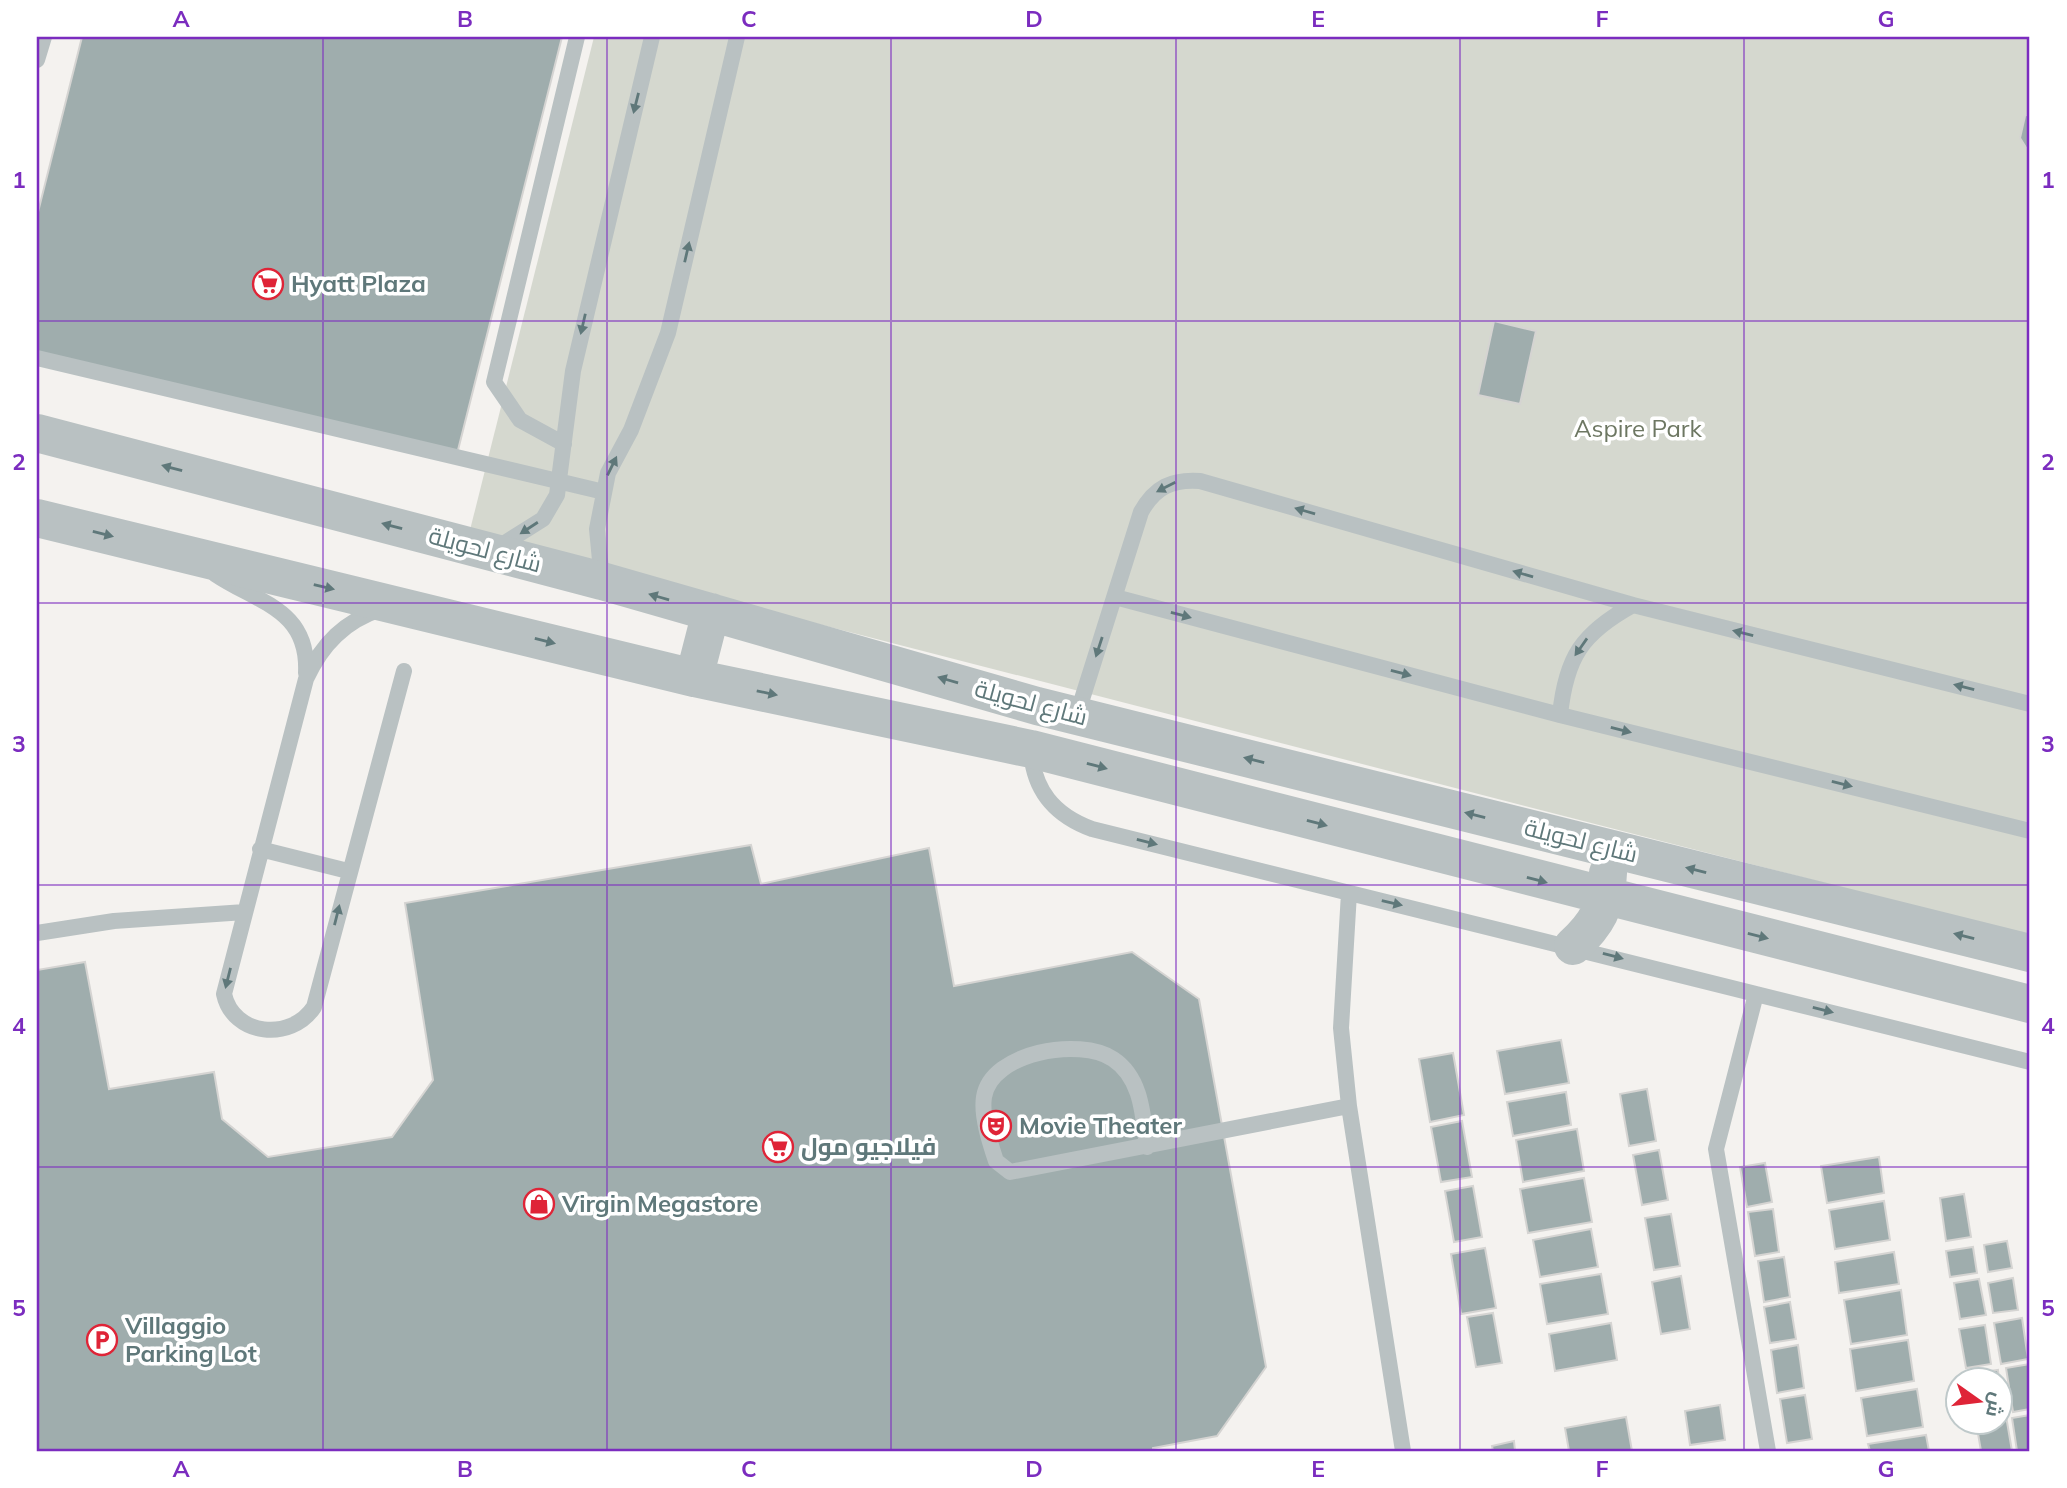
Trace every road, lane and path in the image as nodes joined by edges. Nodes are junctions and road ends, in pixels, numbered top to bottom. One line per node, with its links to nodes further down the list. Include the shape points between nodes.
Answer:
1 (44, 37): 5 (lane)
2 (577, 37): 8 (lane, via 494,382 520,420)
3 (652, 37): 8 (lane, one-way to 8, via 573,371)
4 (737, 37): 10 (lane, one-way to 4, via 608,472 631,430 668,333)
5 (37, 60)
6 (37, 358): 9 (lane)
7 (37, 433): 12 (street, شارع لحويلة, one-way to 7)
8 (564, 444): 9 (lane)
9 (560, 481): 10 (lane); 12 (lane, one-way to 12, via 543,519)
10 (604, 492): 14 (lane, via 597,529)
11 (37, 518): 13 (street, شارع لحويلة, one-way to 13)
12 (491, 553): 14 (street, شارع لحويلة)
13 (193, 555): 16 (street, شارع لحويلة, one-way to 16); 21 (lane, via 239,590 279,609 293,623 303,640)
14 (602, 581): 18 (street, شارع لحويلة, one-way to 14)
15 (1115, 597): 17 (lane, one-way to 15, via 1186,480 1171,482 1148,499); 23 (lane, one-way to 23); 24 (lane, one-way to 24)
16 (400, 605): 20 (street, شارع لحويلة, one-way to 20); 21 (lane, via 360,617 343,628 327,643)
17 (1633, 605): 22 (lane, one-way to 17); 23 (lane, one-way to 23, via 1602,622 1578,648 1564,680)
18 (711, 612): 20 (street); 24 (street, شارع لحويلة, one-way to 18)
19 (404, 671): 29 (lane)
20 (694, 678): 25 (street, شارع لحويلة, one-way to 25)
21 (306, 679): 28 (lane)
22 (2030, 704)
23 (1560, 715): 26 (lane, one-way to 26)
24 (1077, 716): 27 (street, شارع لحويلة, one-way to 24)
25 (1031, 748): 30 (lane, one-way to 30, via 1036,782 1045,798 1075,822); 31 (street, شارع لحويلة, one-way to 31)
26 (2030, 831)
27 (1609, 848): 31 (street); 35 (street, شارع لحويلة, one-way to 27)
28 (260, 849): 29 (lane); 32 (lane)
29 (348, 871): 32 (lane, one-way to 29, via 224,994 227,1007 248,1024 286,1030 314,1007)
30 (1349, 892): 34 (lane, one-way to 34); 39 (lane, via 1340,1028)
31 (1607, 898): 34 (street, via 1593,928); 37 (street, شارع لحويلة, one-way to 37)
32 (245, 912): 33 (lane, via 114,920)
33 (37, 933)
34 (1573, 946): 36 (lane, one-way to 36)
35 (2030, 953)
36 (1756, 994): 38 (lane, one-way to 38); 42 (lane, via 1716,1149)
37 (2030, 1004)
38 (2030, 1062)
39 (1349, 1106): 40 (lane); 41 (lane)
40 (1147, 1147): 40 (lane, via 1010,1172 996,1161 984,1095 992,1080 1024,1056 1045,1050 1096,1051 1115,1060 1139,1094)
41 (1403, 1451)
42 (1768, 1451)

